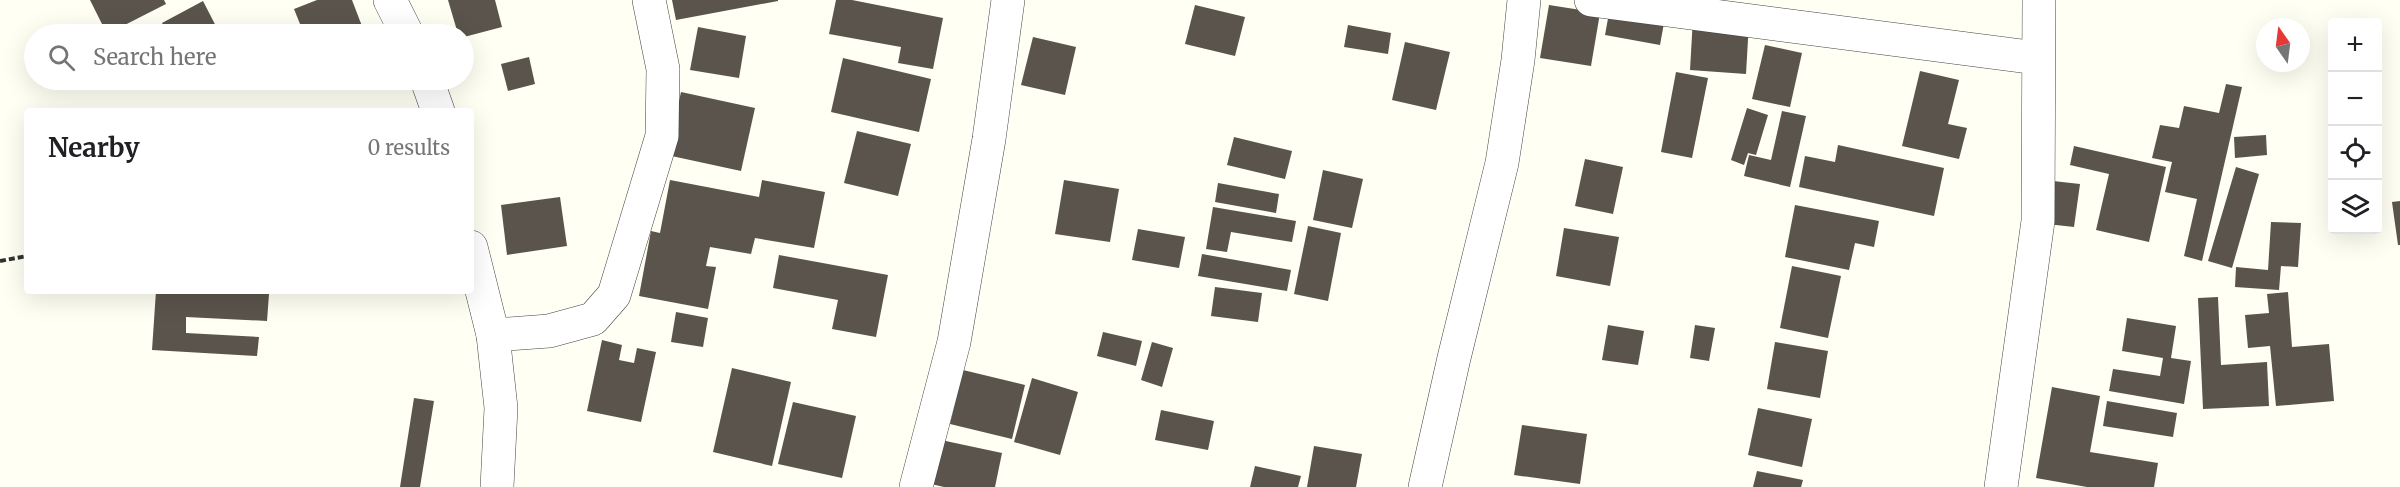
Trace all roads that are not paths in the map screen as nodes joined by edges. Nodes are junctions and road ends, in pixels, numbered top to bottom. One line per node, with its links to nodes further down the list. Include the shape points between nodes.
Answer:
1 (390, 0): 7 (street)
2 (649, 0): 12 (street, via 663,69 662,136 614,295 593,319 549,331)
3 (1008, 0): 14 (street, via 954,342)
4 (1524, 0): 15 (street, via 1503,163)
5 (1591, 0): 8 (street)
6 (2039, 0): 8 (street)
7 (402, 24)
8 (2037, 58): 16 (street, via 2038,220)
9 (432, 90): 10 (street)
10 (437, 108)
11 (474, 259): 12 (street)
12 (493, 335): 13 (street, via 501,408)
13 (497, 487)
14 (916, 487)
15 (1425, 487)
16 (2001, 487)

